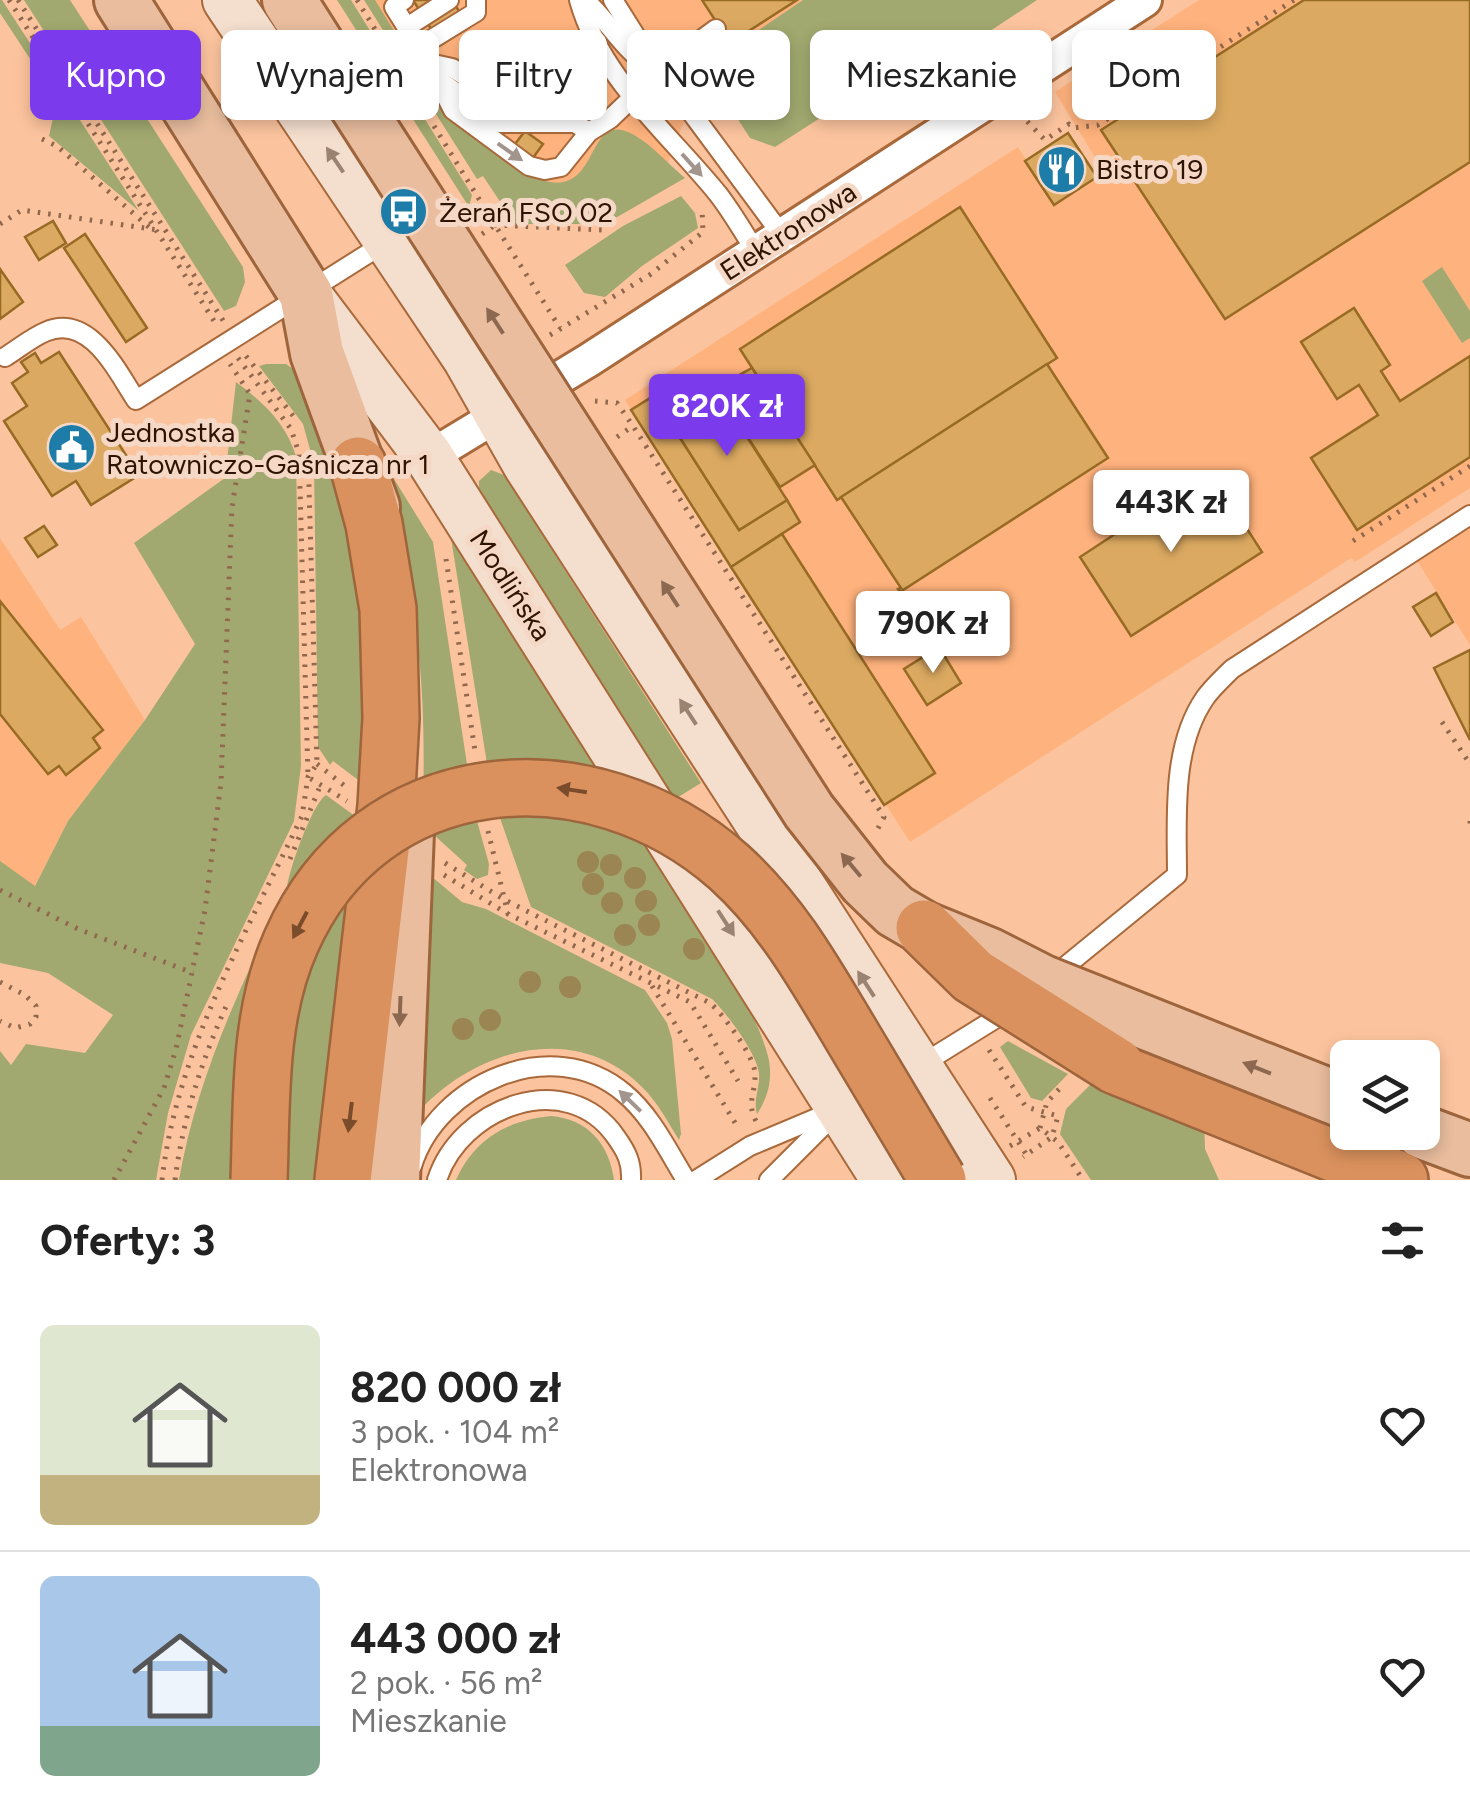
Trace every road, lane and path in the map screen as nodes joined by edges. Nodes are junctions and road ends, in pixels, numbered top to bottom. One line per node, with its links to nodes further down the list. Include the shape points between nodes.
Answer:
1 (18, 0): 33 (path)
2 (121, 0): 36 (main road, Modlińska)
3 (227, 0): 34 (main road, one-way to 3)
4 (289, 0): 69 (main road, one-way to 4, bridge, via 865,882 810,811)
5 (449, 0): 12 (lane)
6 (476, 0): 15 (lane, via 476,12)
7 (582, 0): 16 (lane); 20 (lane, via 586,24)
8 (613, 0): 14 (lane)
9 (1145, 0): 35 (street, Elektronowa)
10 (1294, 0): 25 (path, via 1098,126 1069,124 1045,140)
11 (396, 2): 12 (lane)
12 (407, 27): 13 (lane)
13 (409, 30)
14 (631, 30)
15 (439, 34)
16 (627, 49)
17 (439, 70): 27 (lane, via 452,68 477,83 515,85)
18 (439, 76): 27 (lane, via 500,123)
19 (439, 83): 27 (lane, one-way to 27, via 453,110 529,166 561,166)
20 (627, 90)
21 (627, 103): 22 (lane)
22 (610, 119): 26 (lane); 27 (lane)
23 (652, 120): 26 (lane)
24 (688, 120): 35 (lane)
25 (1026, 120)
26 (657, 126): 29 (lane, one-way to 29)
27 (582, 127)
28 (42, 139): 32 (path)
29 (719, 195): 35 (lane); 37 (path, via 700,211 703,232 652,274)
30 (0, 224): 32 (path, via 22,210)
31 (495, 225): 37 (path)
32 (152, 230): 33 (path)
33 (166, 232): 38 (path)
34 (389, 241): 36 (lane); 41 (main road, via 468,358)
35 (769, 244): 40 (street, Elektronowa)
36 (306, 294): 38 (lane); 46 (main road, Modlińska); 47 (main road, via 317,353)
37 (560, 328): 40 (path, via 544,339)
38 (227, 343): 39 (lane, via 136,400 104,352 81,332 46,330); 43 (path); 70 (path, via 250,394 232,507 221,782)
39 (5, 357)
40 (566, 372): 41 (street, Elektronowa); 42 (path, via 586,400 617,403)
41 (497, 414): 46 (street, Elektronowa); 76 (main road, one-way to 41)
42 (633, 426): 44 (path); 63 (path, via 884,818 874,835)
43 (301, 429)
44 (617, 436)
45 (306, 446): 55 (path)
46 (429, 457): 80 (main road, Modlińska, one-way to 80)
47 (358, 465): 93 (highway, one-way to 93, via 388,609 391,718); 94 (main road, one-way to 94, via 388,564 408,710)
48 (1470, 466): 50 (path)
49 (1470, 516): 74 (lane, via 1232,669 1204,699 1188,735 1178,791 1176,875)
50 (1353, 541)
51 (444, 544): 53 (path)
52 (1442, 722): 56 (path)
53 (476, 756)
54 (306, 757): 57 (path)
55 (317, 764): 57 (path); 58 (path)
56 (1470, 764)
57 (308, 777): 59 (path); 87 (path, via 302,816 198,1036)
58 (354, 793)
59 (348, 802)
60 (1470, 822): 62 (path)
61 (488, 830): 67 (path)
62 (1470, 830)
63 (884, 849)
64 (436, 858): 67 (path)
65 (432, 865): 68 (path)
66 (0, 890): 70 (path, via 78,929)
67 (506, 900): 68 (path); 81 (path, via 718,1010 753,1064 750,1104)
68 (508, 914): 72 (path)
69 (924, 928): 78 (main road, one-way to 69, bridge); 104 (highway, bridge, via 973,976 1116,1066)
70 (193, 973): 90 (path, via 164,1088)
71 (0, 982): 73 (path, via 36,1006 30,1024)
72 (650, 983): 77 (path, via 690,1002); 82 (path)
73 (0, 1022)
74 (977, 1032): 76 (lane); 83 (path, via 1026,1106 1058,1116)
75 (206, 1050): 89 (path)
76 (919, 1066): 80 (lane); 88 (main road)
77 (738, 1081)
78 (1330, 1096)
79 (990, 1098): 85 (path)
80 (857, 1099): 99 (lane, via 750,1146); 100 (lane); 101 (main road, Modlińska)
81 (756, 1120)
82 (742, 1133)
83 (1052, 1137): 85 (path, via 1040,1128); 88 (path); 103 (path)
84 (1440, 1139): 86 (main road)
85 (1018, 1142): 88 (path); 88 (path)
86 (1470, 1150)
87 (166, 1152): 89 (path); 91 (path)
88 (1008, 1162)
89 (176, 1178)
90 (114, 1180)
91 (162, 1180)
92 (259, 1180): 102 (highway, one-way to 92, bridge, via 805,957 752,889 664,820 597,794 536,786 468,794 402,820 349,858 314,900 290,944 271,1002)
93 (343, 1180)
94 (393, 1180)
95 (408, 1180): 98 (lane, one-way to 95, via 624,1092 592,1074 544,1066 491,1079 450,1104 417,1150)
96 (437, 1180): 97 (lane, via 449,1153 483,1120 507,1107 561,1100 599,1116 628,1155)
97 (631, 1180)
98 (686, 1180)
99 (696, 1180)
100 (769, 1180)
101 (886, 1180)
102 (938, 1180)
103 (1084, 1180)
104 (1400, 1180)

